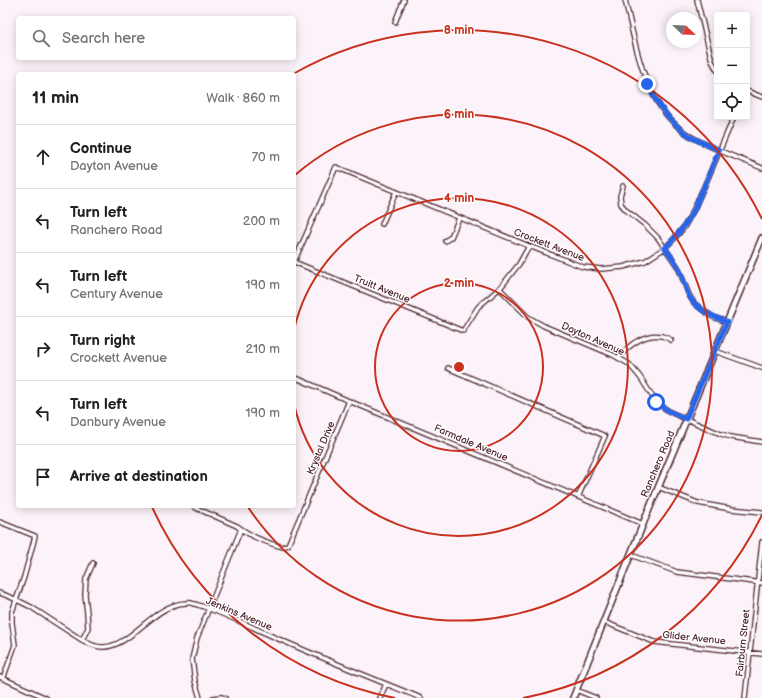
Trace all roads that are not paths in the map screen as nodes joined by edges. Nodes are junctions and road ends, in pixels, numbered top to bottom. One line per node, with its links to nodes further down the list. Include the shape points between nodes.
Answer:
1 (404, 0): 4 (street)
2 (625, 0): 9 (street, via 647,84 653,96 667,116 690,136)
3 (697, 0): 5 (street)
4 (395, 22)
5 (714, 65)
6 (750, 93): 7 (street)
7 (762, 97)
8 (733, 120): 9 (street, Crockett Avenue)
9 (719, 150): 10 (street); 18 (street, Crockett Avenue, via 687,221 680,233)
10 (762, 168)
11 (623, 186): 18 (street, via 621,204 645,225)
12 (396, 192): 13 (street, Crockett Avenue); 14 (street); 19 (street, Crockett Avenue, via 336,167)
13 (459, 218): 16 (street, via 450,238); 17 (street, Crockett Avenue)
14 (382, 224)
15 (762, 238): 22 (main road, Ranchero Road)
16 (445, 241)
17 (529, 246): 18 (street, Crockett Avenue, via 583,267 601,269 645,261); 21 (street, via 519,264)
18 (665, 248): 22 (street, via 678,267 694,302 713,317)
19 (296, 257)
20 (296, 263): 21 (street, Truitt Avenue, via 463,331 478,307)
21 (499, 288): 25 (street, Dayton Avenue, via 528,317)
22 (727, 322): 24 (main road, Ranchero Road)
23 (671, 340): 25 (street, via 662,336 638,340)
24 (715, 351): 27 (street); 30 (main road, Ranchero Road)
25 (618, 358): 30 (street, Dayton Avenue, via 629,364 656,402)
26 (448, 368): 33 (street, via 605,436)
27 (762, 368)
28 (296, 378): 29 (street, Farmdale Avenue)
29 (349, 401): 33 (street, Farmdale Avenue); 38 (street, Krystal Drive, via 288,544 283,547 269,544)
30 (686, 419): 31 (street, Dayton Avenue, via 732,437); 32 (main road, Ranchero Road)
31 (762, 442)
32 (658, 487): 35 (street, via 698,503); 37 (main road, Ranchero Road)
33 (578, 497): 37 (street, Farmdale Avenue)
34 (196, 508): 38 (street)
35 (762, 512)
36 (0, 522): 44 (street, via 35,536)
37 (643, 524): 40 (main road, Ranchero Road)
38 (241, 529): 45 (street)
39 (762, 542): 42 (street, Fairburn Street)
40 (631, 555): 42 (street, via 677,572); 46 (main road, Ranchero Road)
41 (93, 563): 47 (street, via 86,579 84,595 88,628)
42 (760, 583): 48 (street, Fairburn Street)
43 (0, 593): 44 (street)
44 (16, 599): 47 (street, Jenkins Avenue); 50 (street, via 12,612 15,645)
45 (208, 608): 47 (street, Jenkins Avenue, via 187,602 171,605 127,638 111,646 91,645); 51 (street, Jenkins Avenue); 54 (street, via 192,659)
46 (604, 622): 48 (street, Glider Avenue, via 654,642); 52 (main road, Ranchero Road)
47 (82, 640)
48 (749, 652): 49 (street, Glider Avenue); 61 (street, Fairburn Street)
49 (762, 654)
50 (2, 678): 53 (street)
51 (386, 684): 57 (street); 58 (street, Jenkins Avenue)
52 (576, 690): 59 (main road, Ranchero Road); 60 (street)
53 (46, 698)
54 (200, 698)
55 (213, 698): 56 (street)
56 (225, 698)
57 (380, 698)
58 (421, 698)
59 (573, 698)
60 (596, 698)
61 (745, 698)

